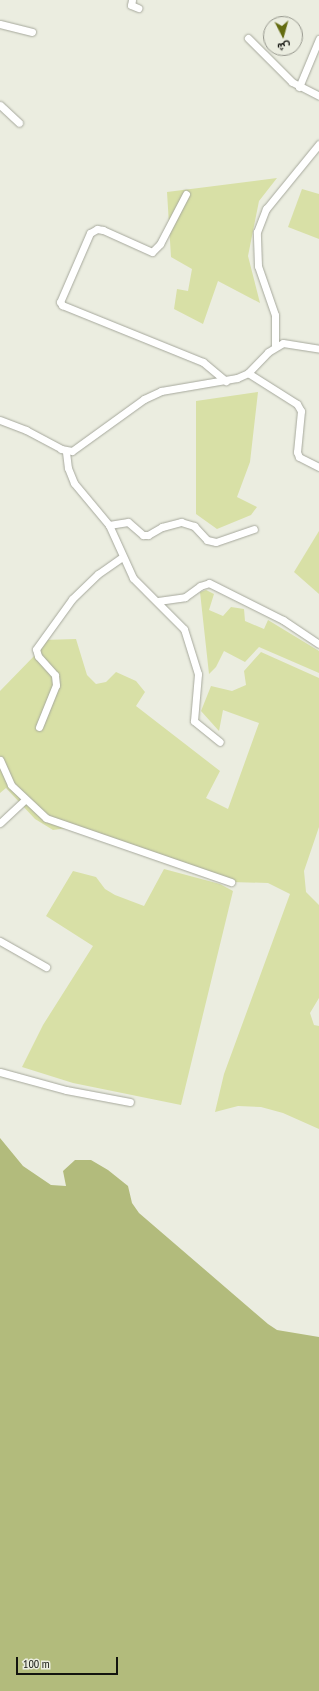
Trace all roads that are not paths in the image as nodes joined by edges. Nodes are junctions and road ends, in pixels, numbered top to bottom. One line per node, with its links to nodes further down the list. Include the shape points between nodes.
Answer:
1 (132, 0): 2 (street, via 131,5)
2 (138, 8)
3 (0, 24): 4 (street)
4 (32, 32)
5 (248, 38): 7 (street)
6 (319, 39): 7 (street)
7 (299, 87): 8 (street)
8 (319, 96)
9 (0, 105): 10 (street)
10 (19, 123)
11 (319, 144): 13 (street, via 266,209 257,232 258,266 275,315)
12 (186, 194): 16 (street, via 160,244 152,252 103,230 97,229 90,233 60,302 203,362)
13 (275, 346): 14 (street, via 293,343); 15 (street)
14 (319, 349)
15 (248, 373): 16 (street); 19 (street, via 297,404 301,411 297,452 299,457)
16 (226, 381): 18 (street, via 161,391 144,399 82,446)
17 (0, 420): 18 (street, via 26,430)
18 (66, 452): 20 (street, via 68,468 74,483)
19 (319, 466)
20 (109, 525): 21 (street, via 128,522 143,535 148,535 162,527 181,522 194,526 207,540 216,542); 22 (street)
21 (254, 529)
22 (122, 557): 23 (street, via 133,578); 25 (street, via 98,574 72,599 36,649 38,656 55,675 56,685)
23 (158, 601): 24 (street, via 185,597 208,583 283,620); 26 (street, via 184,629 188,638 198,684 194,721)
24 (319, 644)
25 (39, 727)
26 (220, 742)
27 (0, 760): 28 (street, via 6,778)
28 (25, 800): 29 (street); 30 (street, via 46,818)
29 (0, 822)
30 (231, 882)
31 (0, 941): 32 (street)
32 (46, 967)
33 (0, 1072): 34 (street, via 66,1090)
34 (130, 1102)

